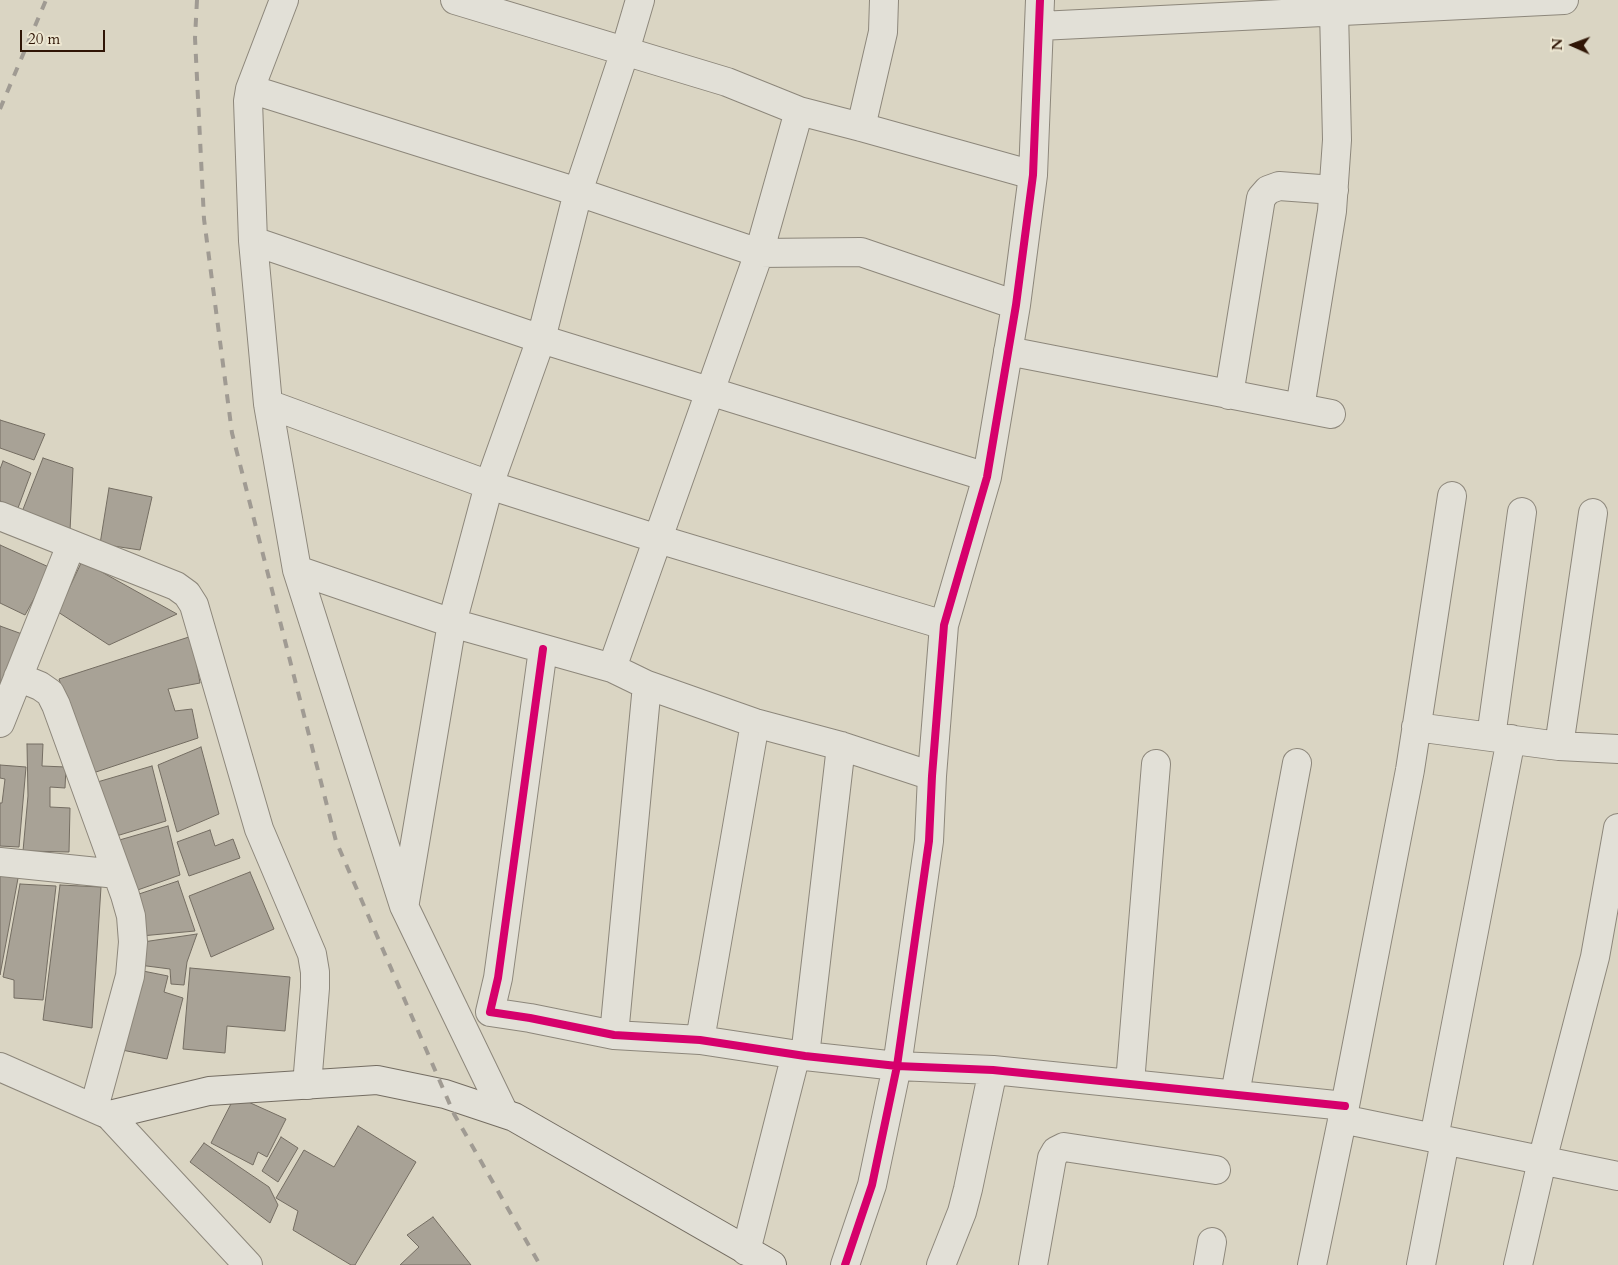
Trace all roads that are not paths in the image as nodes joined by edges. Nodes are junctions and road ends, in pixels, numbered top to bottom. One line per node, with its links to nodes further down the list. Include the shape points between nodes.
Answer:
1 (284, 0): 10 (street)
2 (455, 0): 9 (street)
3 (640, 0): 9 (street)
4 (884, 0): 12 (street, via 883,32)
5 (1532, 0): 6 (street); 7 (street)
6 (1564, 0)
7 (1334, 10): 8 (street); 14 (street, via 1337,140)
8 (1040, 13): 13 (street)
9 (625, 51): 11 (street, via 727,82); 15 (street)
10 (250, 89): 15 (street); 16 (street)
11 (799, 111): 12 (street); 17 (street)
12 (861, 127): 13 (street)
13 (1033, 175): 18 (street)
14 (1334, 190): 22 (street, via 1279,186 1268,190 1261,198); 24 (street)
15 (578, 192): 17 (street); 19 (street)
16 (253, 241): 19 (street); 23 (street)
17 (759, 253): 18 (street, via 861,252); 21 (street)
18 (1016, 305): 20 (street)
19 (541, 339): 21 (street); 27 (street)
20 (1008, 351): 22 (street); 26 (street)
21 (710, 392): 26 (street); 32 (street)
22 (1229, 395): 24 (street)
23 (268, 404): 27 (street); 34 (street)
24 (1300, 408): 25 (street)
25 (1331, 414)
26 (987, 477): 36 (street)
27 (489, 485): 32 (street); 35 (street)
28 (1452, 496): 43 (street)
29 (1522, 512): 44 (street)
30 (1593, 513): 46 (street)
31 (0, 516): 33 (street)
32 (658, 538): 36 (street); 38 (street)
33 (72, 545): 39 (street); 62 (street, via 176,586 194,605 259,829 312,954 315,988)
34 (297, 570): 35 (street); 54 (street)
35 (452, 623): 37 (street); 54 (street)
36 (944, 625): 50 (street)
37 (543, 649): 38 (street); 55 (street, via 498,978 490,1012)
38 (612, 668): 40 (street)
39 (18, 677): 41 (street); 53 (street, via 50,693)
40 (647, 685): 42 (street); 55 (street)
41 (0, 723)
42 (755, 723): 45 (street); 56 (street)
43 (1416, 727): 44 (street); 65 (street)
44 (1501, 738): 46 (street); 67 (street)
45 (841, 746): 50 (street); 57 (street)
46 (1559, 746): 47 (street)
47 (1618, 749)
48 (1297, 763): 63 (street)
49 (1156, 764): 61 (street)
50 (932, 776): 59 (street, via 929,842)
51 (1618, 828): 68 (street, via 1595,957)
52 (0, 862): 53 (street)
53 (117, 874): 64 (street, via 130,916 133,942 130,976)
54 (404, 906): 66 (street)
55 (614, 1035): 56 (street)
56 (700, 1040): 57 (street)
57 (801, 1055): 59 (street); 71 (street)
58 (0, 1066): 64 (street)
59 (897, 1066): 60 (street); 74 (street, via 872,1185)
60 (993, 1070): 61 (street); 75 (street, via 962,1212)
61 (1130, 1083): 63 (street)
62 (307, 1085): 64 (street, via 209,1091); 66 (street, via 377,1080 445,1094)
63 (1235, 1094): 65 (street)
64 (101, 1112): 72 (street)
65 (1343, 1112): 67 (street); 77 (street)
66 (504, 1113): 71 (street)
67 (1439, 1139): 68 (street); 78 (street)
68 (1542, 1161): 70 (street); 79 (street)
69 (1216, 1170): 76 (street, via 1064,1147 1056,1151 1052,1158)
70 (1618, 1176)
71 (746, 1251): 73 (street)
72 (248, 1265)
73 (772, 1265)
74 (845, 1265)
75 (941, 1265)
76 (1033, 1265)
77 (1312, 1265)
78 (1421, 1265)
79 (1518, 1265)

